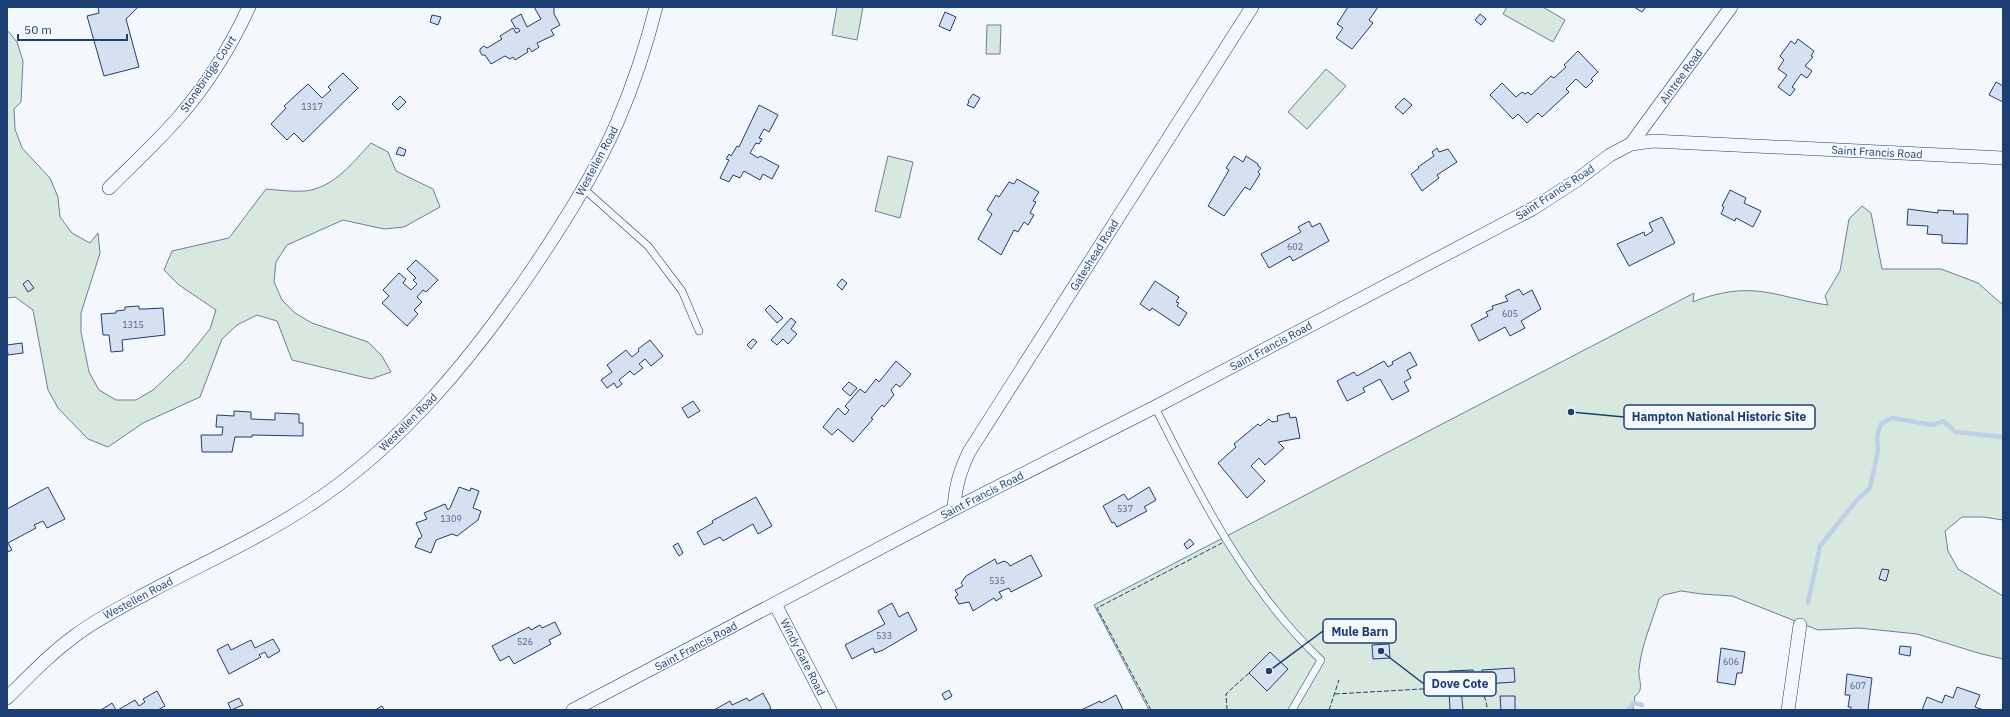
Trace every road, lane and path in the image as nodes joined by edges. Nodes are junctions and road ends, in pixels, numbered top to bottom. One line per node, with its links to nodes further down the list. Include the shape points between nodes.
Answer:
1 (249, 7): 7 (street, Stonebridge Court, via 221,58 178,118)
2 (656, 7): 8 (street, Westellen Road, via 628,98)
3 (1252, 7): 11 (street, Gateshead Road, via 969,452 955,488)
4 (1731, 7): 5 (street, Aintree Road)
5 (1631, 144): 6 (street, Saint Francis Road, via 1653,141); 10 (street, Saint Francis Road, via 1610,155 1534,208)
6 (2003, 158)
7 (109, 188)
8 (584, 189): 9 (lane, via 648,246 682,291); 14 (street, Westellen Road, via 516,294 472,354 423,409 372,457 329,492 284,521 88,627 57,649)
9 (699, 331)
10 (1155, 407): 11 (street, Saint Francis Road); 17 (lane, via 1187,470 1235,554 1258,588 1321,660)
11 (954, 509): 12 (street, Saint Francis Road)
12 (775, 604): 15 (street, Saint Francis Road); 16 (street, Windy Gate Road)
13 (1800, 625): 18 (street)
14 (7, 698)
15 (573, 710)
16 (830, 710)
17 (1292, 710)
18 (1788, 710)

